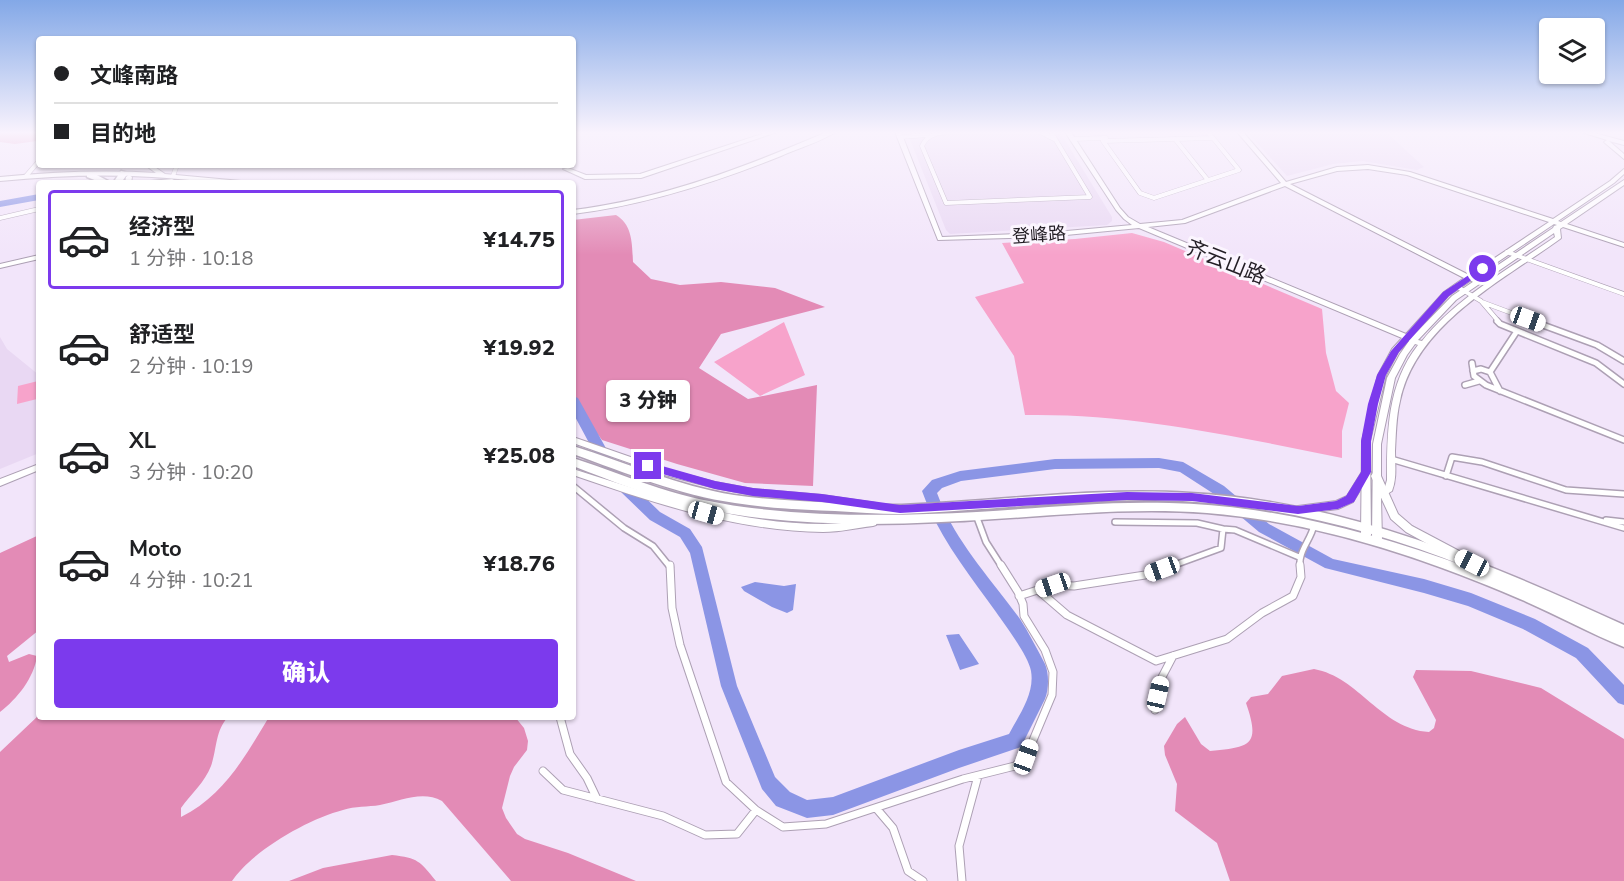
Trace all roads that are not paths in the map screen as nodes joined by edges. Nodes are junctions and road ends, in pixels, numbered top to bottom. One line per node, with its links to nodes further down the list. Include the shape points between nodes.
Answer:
1 (29, 173): 20 (street)
2 (160, 173): 22 (main road)
3 (175, 173): 22 (street)
4 (574, 173): 5 (street, via 585,177)
5 (650, 173)
6 (711, 173): 31 (main road, via 656,191)
7 (723, 173): 33 (main road, via 634,201)
8 (914, 173): 36 (street, 登峰路, via 940,239 1045,235)
9 (932, 173): 10 (street, via 944,202 950,204 1090,197)
10 (1076, 173)
11 (1095, 173): 36 (street, 齐云山路, via 1118,209)
12 (1126, 173): 23 (street, via 1140,193 1154,198)
13 (1202, 173): 23 (street)
14 (1228, 173): 23 (street)
15 (1275, 173): 30 (street)
16 (1322, 173): 30 (street)
17 (1408, 173): 35 (street)
18 (1622, 173): 35 (street)
19 (92, 174): 20 (main road); 21 (main road); 21 (main road); 24 (highway); 28 (main road)
20 (26, 176): 28 (main road)
21 (124, 176): 22 (main road)
22 (174, 179): 25 (main road); 26 (main road); 27 (main road)
23 (1207, 179)
24 (103, 180)
25 (168, 180)
26 (178, 180)
27 (191, 180)
28 (0, 181)
29 (1624, 182): 35 (street)
30 (1284, 184): 36 (street, via 1183,222); 42 (street)
31 (576, 206)
32 (36, 210): 34 (street)
33 (576, 211)
34 (0, 218)
35 (1556, 223): 37 (street); 38 (street); 40 (street, via 1558,238)
36 (1137, 225): 47 (street, 齐云山路)
37 (1624, 245)
38 (1511, 254): 40 (street); 42 (street)
39 (36, 257): 41 (street)
40 (1527, 261): 44 (street); 45 (street)
41 (0, 266)
42 (1472, 280): 43 (street)
43 (1460, 288): 45 (street); 47 (street, via 1446,294); 48 (street)
44 (1624, 294)
45 (1478, 299): 46 (street, via 1497,322); 49 (street); 50 (street, via 1598,345)
46 (1517, 331): 53 (street); 55 (street, via 1596,363)
47 (1405, 337): 48 (street, 齐云山路); 66 (street, via 1382,375 1366,441)
48 (1414, 340): 49 (street, 齐云山路); 66 (street, via 1391,378)
49 (1422, 344): 61 (street, via 1404,376 1393,419)
50 (1624, 361)
51 (1472, 363): 52 (street)
52 (1473, 371): 53 (street); 54 (street)
53 (1490, 372): 57 (street)
54 (1479, 381): 56 (street); 57 (street)
55 (1624, 384)
56 (1466, 385)
57 (1500, 391): 58 (street)
58 (1624, 440)
59 (576, 441): 77 (street, via 674,474 753,492 822,498)
60 (576, 451): 77 (highway, via 703,493)
61 (1391, 459): 67 (street); 72 (street, via 1389,489)
62 (36, 463): 68 (street)
63 (576, 463): 71 (highway)
64 (36, 467): 69 (street)
65 (576, 473): 71 (street)
66 (1371, 474): 72 (main road); 75 (main road, via 1350,499 1338,505); 84 (street)
67 (1446, 476): 73 (street, via 1452,457 1482,462 1566,490); 78 (street)
68 (0, 478)
69 (0, 483)
70 (576, 488): 99 (street, via 653,546 670,565 672,608 694,691 726,782)
71 (652, 494): 77 (highway, via 737,510 798,516)
72 (1380, 494): 84 (street); 86 (main road, via 1394,516 1409,529)
73 (1624, 494)
74 (975, 510): 76 (highway, via 1127,506); 76 (highway, via 1127,496 1192,497); 77 (highway); 88 (street, via 986,542)
75 (1298, 510): 76 (highway); 84 (highway)
76 (1283, 513): 81 (highway)
77 (902, 514)
78 (1599, 520): 80 (street); 82 (street)
79 (1115, 522): 83 (street, via 1197,523)
80 (1624, 522)
81 (1314, 525): 84 (highway); 85 (street)
82 (1624, 528)
83 (1223, 529): 85 (street, via 1235,530); 87 (street, via 1221,548 1145,575)
84 (1372, 533): 86 (highway); 89 (highway)
85 (1299, 557): 92 (street, via 1301,577 1293,596 1227,639)
86 (1472, 563): 89 (highway)
87 (1038, 590): 88 (street); 92 (street, via 1067,615 1156,661)
88 (1019, 596): 96 (street, via 1024,616 1045,650 1053,672 1052,695 1026,757 1015,766)
89 (1552, 602): 90 (highway); 91 (highway)
90 (1624, 631)
91 (1624, 641)
92 (1173, 656): 93 (street, via 1162,677)
93 (1155, 710)
94 (561, 720): 97 (street, via 570,754)
95 (543, 771): 97 (street, via 563,790)
96 (978, 776): 98 (street); 101 (street, via 959,846)
97 (597, 799): 99 (street, via 663,816 705,835 737,834)
98 (876, 808): 99 (street, via 826,824 783,827); 100 (street, via 893,828 908,871)
99 (756, 810)
100 (923, 881)
101 (962, 881)

